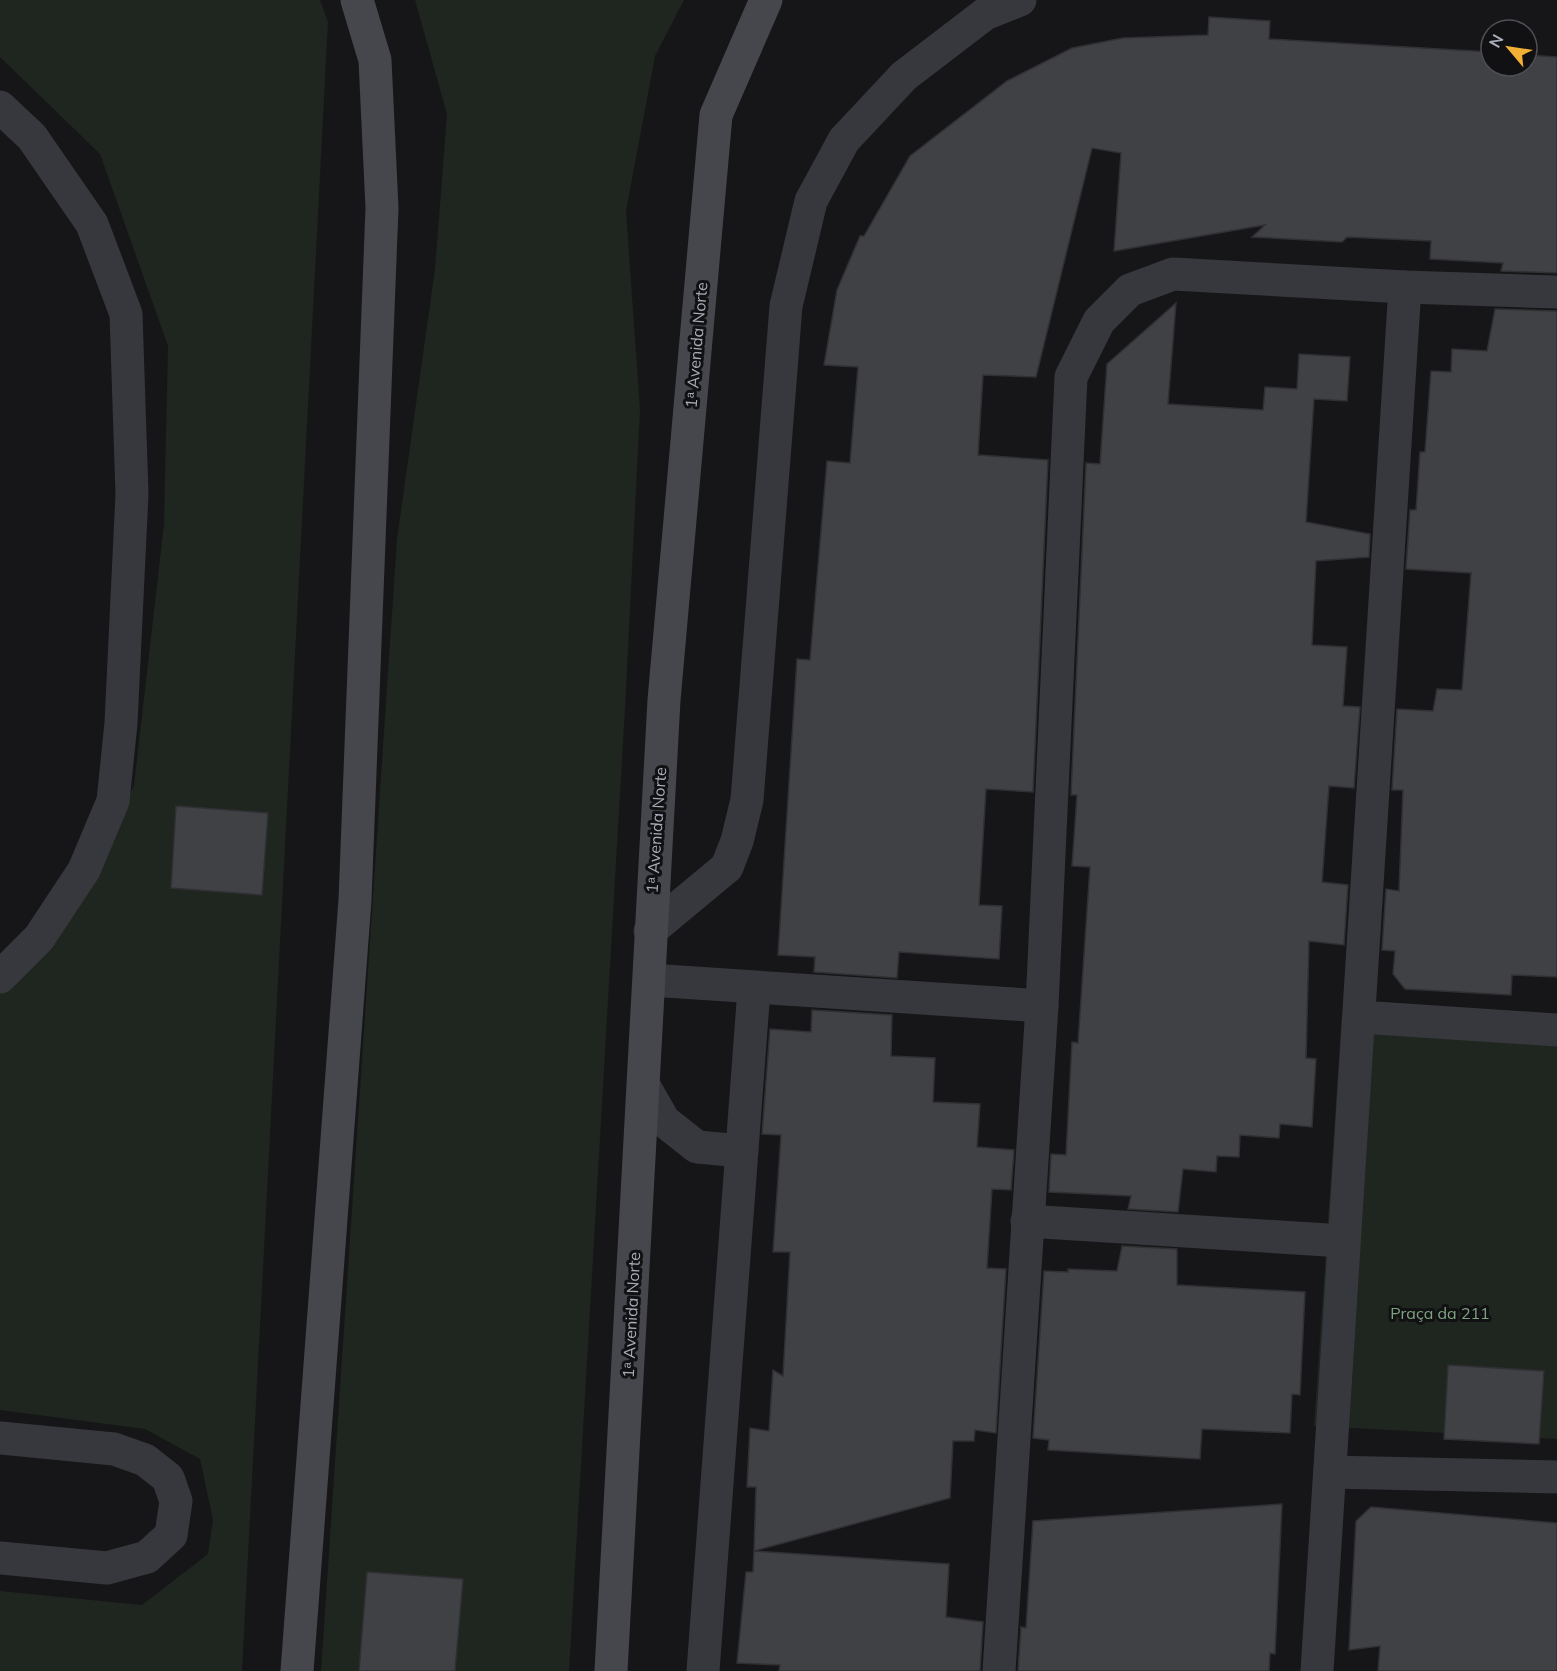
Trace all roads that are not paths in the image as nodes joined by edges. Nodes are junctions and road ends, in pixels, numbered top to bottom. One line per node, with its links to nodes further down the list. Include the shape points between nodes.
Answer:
1 (357, 0): 22 (main road, via 375,60 382,208 355,900)
2 (766, 0): 7 (main road, 1ᵃ Avenida Norte, via 717,115 664,700)
3 (1020, 0): 7 (street, via 985,14 904,76 844,140 811,201 786,306 747,800 727,867)
4 (0, 107): 8 (street, via 32,137 92,224 126,314 132,494 121,723 113,801 84,870 39,938)
5 (1405, 287): 6 (street); 11 (street, via 1173,274 1130,290 1099,321 1071,377); 12 (street)
6 (1557, 292)
7 (650, 931): 9 (main road, 1ᵃ Avenida Norte)
8 (0, 976)
9 (650, 980): 10 (street); 14 (main road, 1ᵃ Avenida Norte)
10 (754, 989): 11 (street); 15 (street)
11 (1042, 1006): 16 (street)
12 (1360, 1017): 13 (street); 17 (street)
13 (1557, 1030)
14 (644, 1086): 15 (street, via 664,1121 698,1148); 23 (main road, 1ᵃ Avenida Norte)
15 (742, 1151): 24 (street)
16 (1027, 1221): 17 (street); 25 (street)
17 (1343, 1241): 19 (street)
18 (0, 1438): 21 (street, via 114,1449 145,1460 168,1478 176,1501 171,1535 147,1557 107,1568)
19 (1330, 1472): 20 (street); 26 (street)
20 (1557, 1477)
21 (0, 1558)
22 (297, 1671)
23 (610, 1671)
24 (704, 1671)
25 (999, 1671)
26 (1317, 1671)

